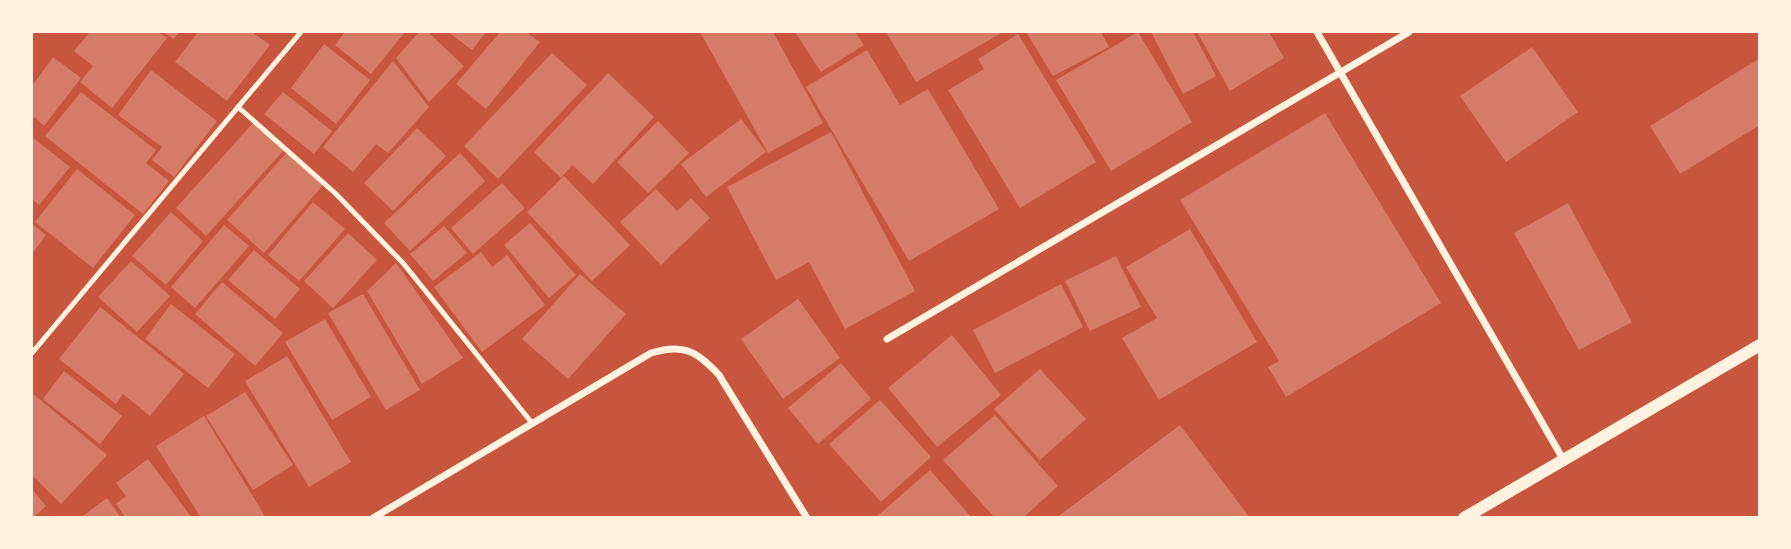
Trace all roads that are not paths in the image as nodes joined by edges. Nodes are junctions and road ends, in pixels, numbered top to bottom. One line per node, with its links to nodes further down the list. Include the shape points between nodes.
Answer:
1 (301, 32): 5 (lane)
2 (1317, 32): 4 (street)
3 (1409, 32): 4 (street)
4 (1340, 72): 6 (street); 10 (street)
5 (238, 107): 8 (lane); 9 (lane, via 335,192 402,263)
6 (887, 339)
7 (1759, 345): 10 (street)
8 (32, 352)
9 (532, 423): 11 (street); 12 (street, via 651,353 670,347 688,349 719,375)
10 (1563, 459): 13 (street)
11 (373, 517)
12 (807, 517)
13 (1464, 517)

